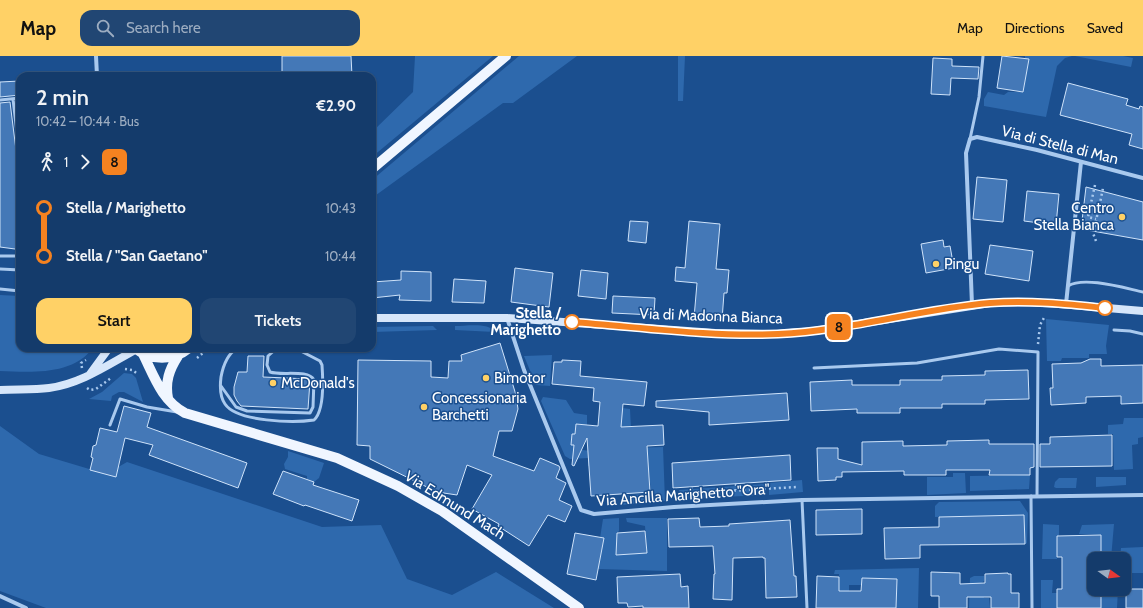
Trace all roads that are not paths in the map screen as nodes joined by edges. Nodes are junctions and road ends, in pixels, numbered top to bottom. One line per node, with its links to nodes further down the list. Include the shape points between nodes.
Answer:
1 (96, 56): 4 (street)
2 (506, 56): 11 (main road)
3 (983, 56): 9 (lane, via 979,96)
4 (97, 72)
5 (13, 99): 6 (lane); 7 (lane); 8 (lane)
6 (16, 99)
7 (0, 100)
8 (16, 124)
9 (970, 140): 10 (street, Via di Stella di Man, via 977,137); 22 (street, via 966,153)
10 (1081, 162): 12 (street, Via di Stella di Man); 17 (street)
11 (376, 167)
12 (1143, 178)
13 (0, 256): 14 (lane)
14 (16, 256)
15 (0, 269): 16 (lane)
16 (16, 270)
17 (1068, 286): 20 (lane, via 1074,282 1091,282); 21 (street)
18 (0, 290): 19 (lane)
19 (16, 291)
20 (1143, 292)
21 (1066, 304): 22 (main road, Via di Madonna Bianca, via 1026,302); 23 (main road, Via di Madonna Bianca)
22 (972, 305): 25 (main road, Via di Madonna Bianca, via 814,331 777,334 715,333)
23 (1143, 311)
24 (376, 318): 25 (main road, Via di Madonna Bianca)
25 (507, 318): 47 (street, Via Ancilla Marighetto "Ora", via 524,370 581,510 594,514)
26 (1114, 330): 27 (lane)
27 (1143, 334)
28 (106, 352): 38 (main road)
29 (134, 352): 38 (main road)
30 (139, 352): 41 (main road, Via Edmund Mach)
31 (144, 352): 36 (main road, via 161,358)
32 (184, 352): 36 (main road)
33 (233, 352): 39 (lane, via 226,362)
34 (272, 352): 39 (lane, via 268,356 267,365 270,372 306,374 314,380 313,407 310,412 247,411 236,407)
35 (303, 352): 39 (lane, via 320,361 322,365 322,406 314,420 263,420 233,412 224,404)
36 (178, 356): 41 (main road, via 167,377)
37 (814, 368): 46 (lane, via 916,363 999,349 1038,352)
38 (88, 376): 40 (main road, via 50,388)
39 (220, 385)
40 (0, 390)
41 (169, 402): 42 (main road, Via Edmund Mach)
42 (185, 413): 43 (lane, via 147,407 120,399); 50 (main road, Via Edmund Mach, via 337,458 374,474 442,511)
43 (110, 425)
44 (1143, 494): 46 (street, Via Ancilla Marighetto "Ora")
45 (1031, 496): 46 (street, Via Ancilla Marighetto "Ora"); 47 (street, Via Ancilla Marighetto "Ora"); 52 (lane)
46 (1037, 496)
47 (802, 500): 51 (lane)
48 (0, 596): 49 (street)
49 (26, 608)
50 (579, 608)
51 (807, 608)
52 (1032, 608)

